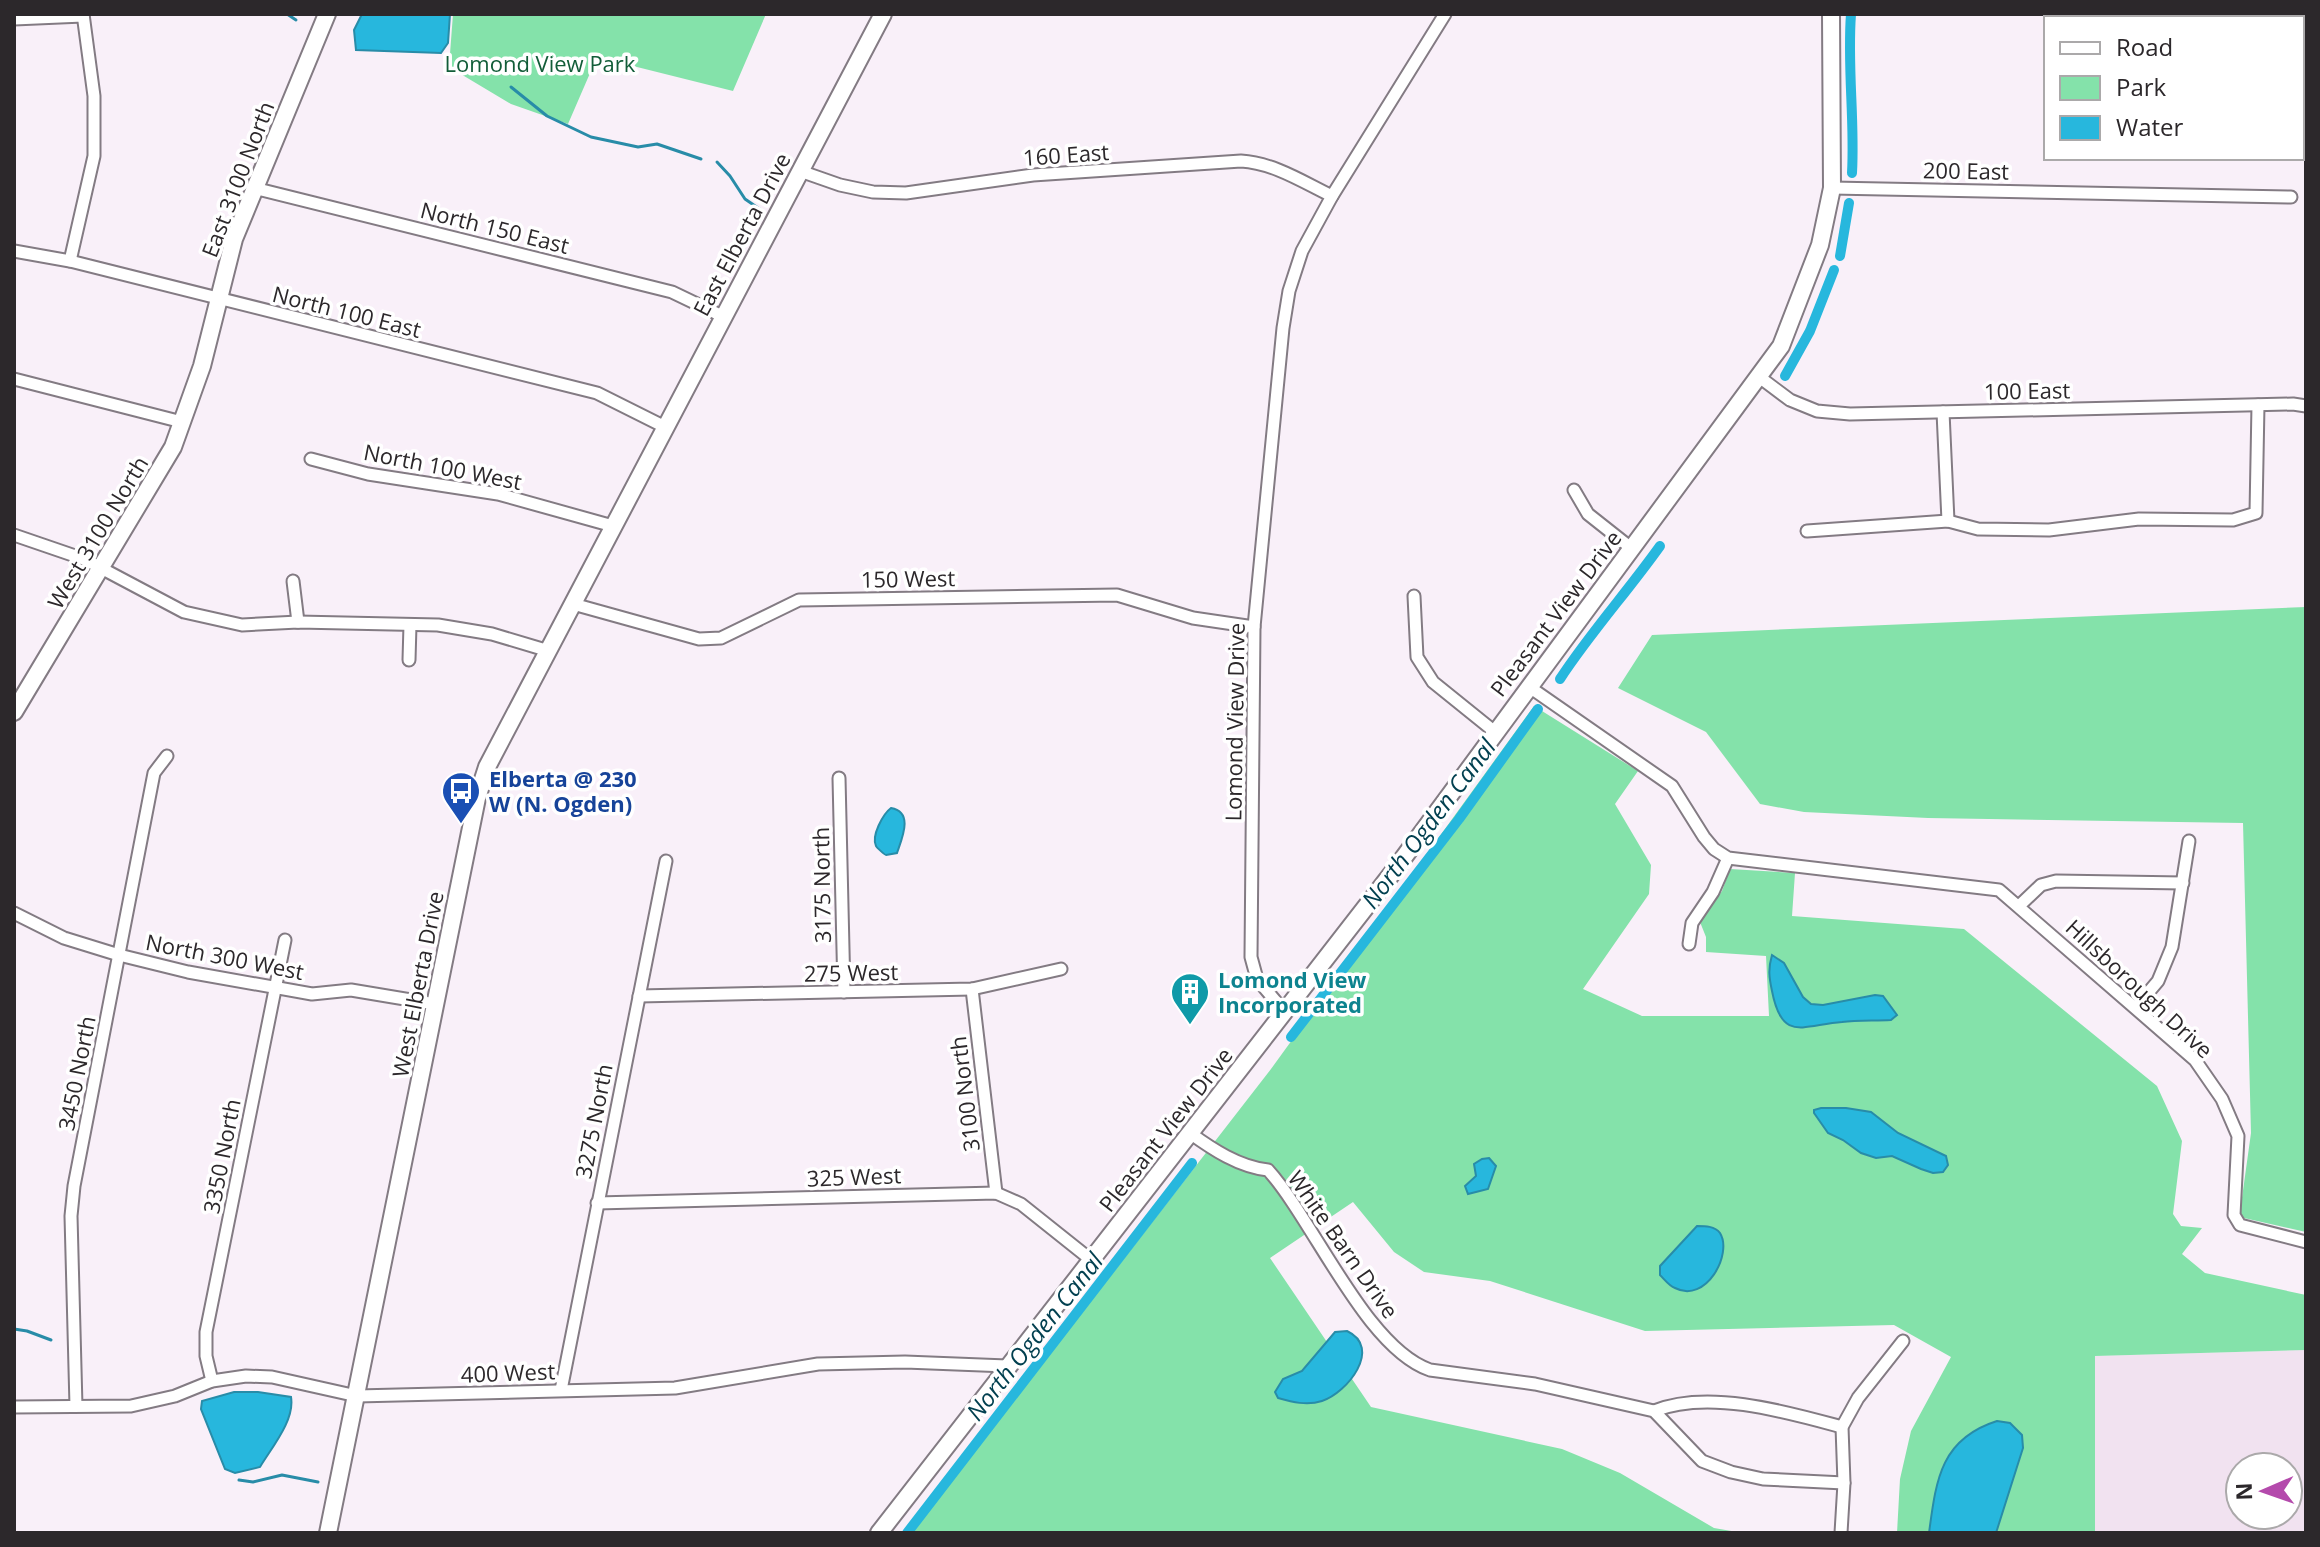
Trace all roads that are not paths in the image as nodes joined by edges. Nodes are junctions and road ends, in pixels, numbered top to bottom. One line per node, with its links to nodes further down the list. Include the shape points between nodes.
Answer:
1 (327, 14): 8 (street, East 3100 North)
2 (883, 14): 7 (street, East Elberta Drive)
3 (1445, 14): 10 (street, Lomond View Drive)
4 (1831, 14): 9 (street, Pleasant View Drive)
5 (83, 15): 6 (street); 13 (street, via 94,96 94,156)
6 (14, 19)
7 (800, 171): 10 (street, 160 East, via 873,192 906,193 1033,175 1258,162); 15 (street, East Elberta Drive)
8 (254, 188): 14 (street, East 3100 North); 15 (street, North 150 East, via 672,292)
9 (1832, 188): 11 (street, 200 East); 17 (street, Pleasant View Drive, via 1810,278 1781,346)
10 (1332, 196): 38 (street, Lomond View Drive, via 1302,251 1289,291)
11 (2291, 197)
12 (14, 251): 13 (street, North 100 East)
13 (70, 261): 14 (street, North 100 East)
14 (217, 299): 16 (street, East 3100 North); 23 (street, North 100 East, via 597,393)
15 (722, 316): 23 (street, East Elberta Drive)
16 (202, 366): 22 (street, West 3100 North)
17 (1758, 376): 21 (street, 100 East, via 1790,400 1817,411); 31 (street, Pleasant View Drive)
18 (14, 379): 22 (street)
19 (2258, 405): 20 (street, 100 East); 21 (street, 100 East); 27 (street, via 2256,513 2233,520 2139,519 2049,530 1978,529)
20 (2306, 406)
21 (1943, 412): 27 (street)
22 (182, 422): 32 (street, West 3100 North, via 173,447)
23 (665, 427): 25 (street, East Elberta Drive)
24 (311, 459): 28 (street, North 100 West, via 368,474 498,494)
25 (640, 475): 28 (street, West Elberta Drive)
26 (1574, 490): 31 (street, via 1588,514)
27 (1948, 521): 29 (street)
28 (613, 526): 35 (street, West Elberta Drive)
29 (1807, 531)
30 (14, 535): 32 (street)
31 (1631, 548): 41 (street, Pleasant View Drive)
32 (102, 568): 36 (street, via 184,612 242,625); 42 (street, West 3100 North)
33 (293, 581): 36 (street)
34 (1414, 596): 43 (street, via 1417,657 1433,682)
35 (573, 604): 38 (street, 150 West, via 699,639 721,638 799,600 1117,595 1193,618); 39 (street, West Elberta Drive)
36 (298, 622): 37 (street)
37 (410, 625): 39 (street, via 492,634); 40 (street)
38 (1254, 627): 62 (street, Lomond View Drive, via 1251,957 1257,979)
39 (549, 651): 60 (street, West Elberta Drive, via 487,767)
40 (409, 660)
41 (1528, 686): 43 (street, Pleasant View Drive); 47 (street, via 1672,786 1704,837)
42 (14, 712)
43 (1495, 732): 62 (street, Pleasant View Drive)
44 (167, 756): 54 (street, 3450 North, via 154,773)
45 (839, 778): 58 (street, 3175 North)
46 (2189, 841): 49 (street)
47 (1728, 858): 50 (street, Hillsborough Drive, via 1980,886 1999,890); 53 (street, via 1692,923)
48 (666, 861): 59 (street, 3275 North)
49 (2183, 883): 50 (street, Hillsborough Drive, via 2056,881 2041,885); 61 (street, via 2168,959)
50 (2020, 905): 61 (street, Hillsborough Drive)
51 (14, 913): 54 (street, North 300 West, via 64,938)
52 (285, 940): 56 (street, 3350 North)
53 (1689, 944)
54 (119, 955): 56 (street, North 300 West); 73 (street, 3450 North, via 71,1216)
55 (1061, 969): 57 (street, 275 West)
56 (275, 989): 60 (street, North 300 West, via 312,994 351,990); 70 (street, 3350 North, via 206,1332)
57 (972, 989): 58 (street, 275 West); 64 (street, 3100 North)
58 (844, 992): 59 (street, 275 West)
59 (639, 996): 65 (street, 3275 North)
60 (435, 1004): 72 (street, West Elberta Drive)
61 (2136, 1007): 66 (street, Hillsborough Drive, via 2195,1060 2222,1099 2238,1136 2234,1215 2240,1225)
62 (1284, 1011): 63 (street, Pleasant View Drive)
63 (1190, 1133): 67 (street, Pleasant View Drive); 75 (street, White Barn Drive, via 1219,1153 1268,1170 1387,1341 1416,1365)
64 (996, 1193): 65 (street, 325 West); 67 (street, 325 West, via 1021,1204)
65 (597, 1203): 71 (street, 3275 North)
66 (2306, 1242)
67 (1090, 1259): 69 (street, Pleasant View Drive)
68 (1903, 1341): 76 (street)
69 (1007, 1366): 71 (street, 400 West, via 818,1364 675,1388); 79 (street, Pleasant View Drive)
70 (212, 1381): 72 (street, 400 West, via 272,1377); 73 (street, 400 West, via 131,1406)
71 (561, 1390): 72 (street, 400 West)
72 (357, 1396): 78 (street, West Elberta Drive)
73 (76, 1406): 74 (street, 400 West)
74 (14, 1407)
75 (1654, 1411): 76 (street, White Barn Drive, via 1674,1403 1762,1405); 77 (street, via 1702,1461 1731,1472)
76 (1842, 1427): 77 (street)
77 (1844, 1483): 80 (street)
78 (328, 1533)
79 (879, 1533)
80 (1841, 1533)

